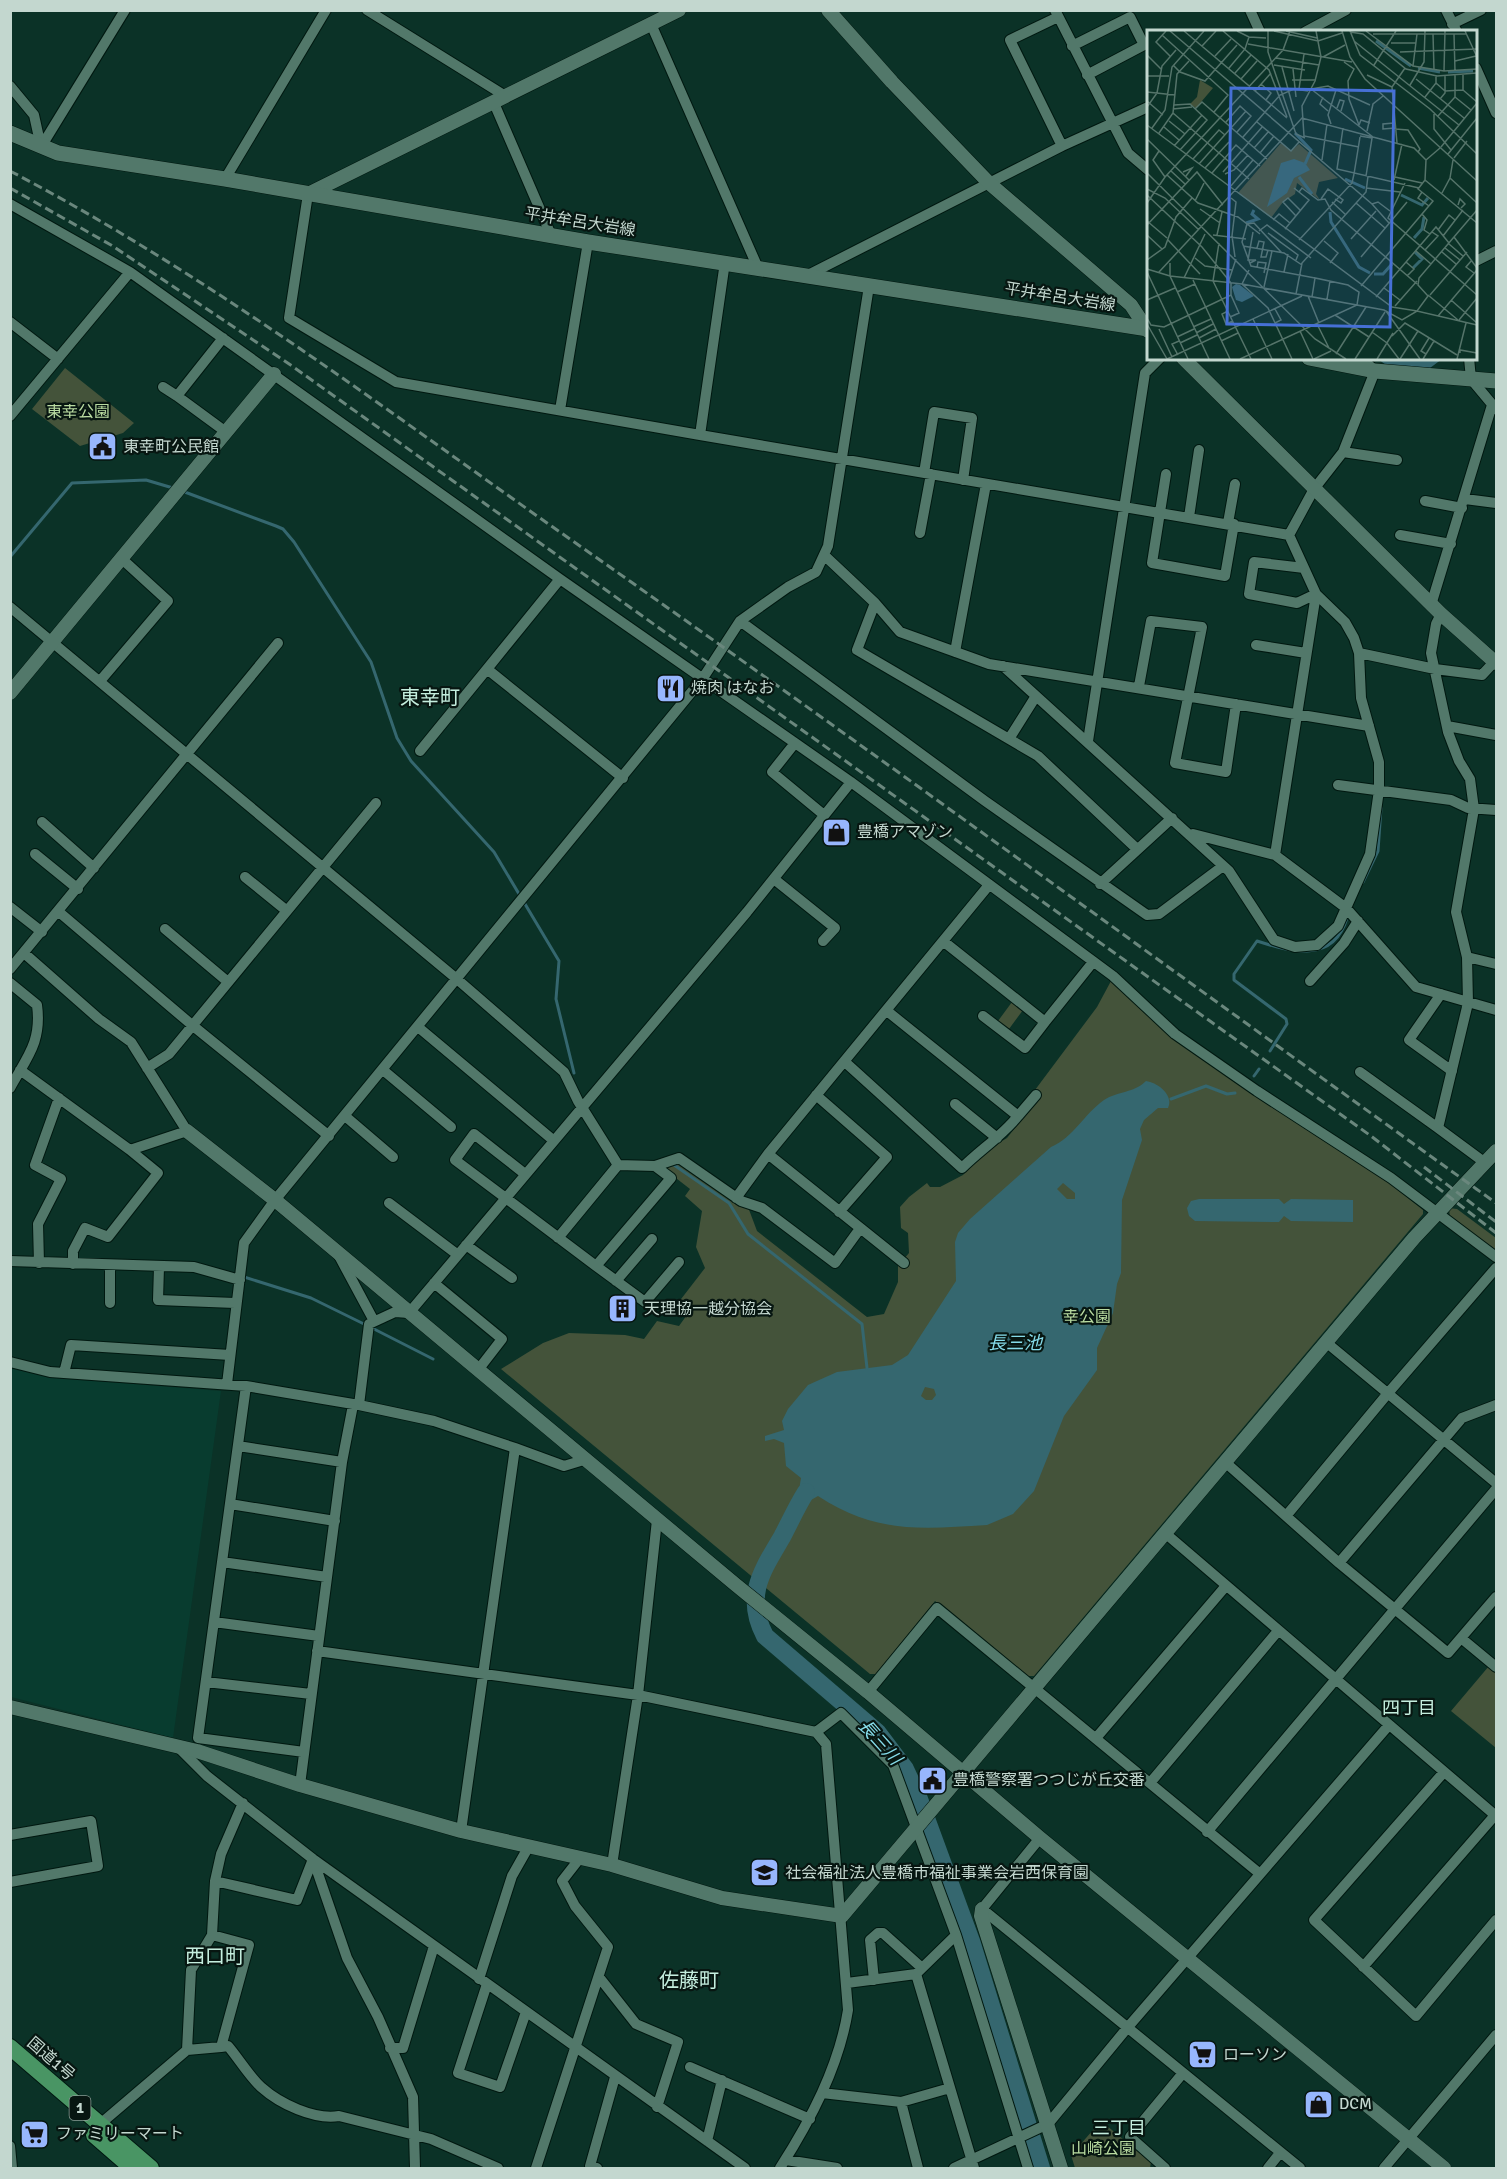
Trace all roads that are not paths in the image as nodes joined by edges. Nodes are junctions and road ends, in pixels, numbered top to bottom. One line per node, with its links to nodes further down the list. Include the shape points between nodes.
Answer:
1 (125, 10): 26 (street)
2 (326, 10): 28 (street)
3 (367, 10): 19 (street)
4 (828, 10): 29 (street)
5 (1250, 10): 13 (street)
6 (1346, 10): 14 (street)
7 (1446, 10): 12 (street)
8 (1481, 10): 12 (street)
9 (674, 11): 11 (street)
10 (1056, 14): 15 (street); 25 (street, via 1010,40)
11 (651, 24): 19 (street); 37 (street)
12 (1454, 28)
13 (1259, 30)
14 (1309, 30)
15 (1072, 46): 17 (street); 17 (street, via 1130,17 1144,45)
16 (1477, 70): 22 (street)
17 (1087, 75): 23 (street)
18 (10, 86): 26 (street, via 34,115)
19 (507, 97): 20 (street)
20 (494, 103): 30 (street); 32 (street)
21 (1147, 107): 23 (street)
22 (1497, 113)
23 (1112, 124): 25 (street); 27 (street, via 1128,153)
24 (10, 133): 26 (main road, 平井牟呂大岩線)
25 (1062, 146): 29 (street)
26 (41, 147): 28 (main road, 平井牟呂大岩線)
27 (1147, 168)
28 (225, 179): 30 (main road, 平井牟呂大岩線)
29 (989, 183): 39 (street); 42 (street, via 1131,305)
30 (308, 194): 32 (main road, 平井牟呂大岩線); 57 (street, via 289,318 396,382)
31 (10, 204): 38 (street)
32 (551, 235): 33 (main road, 平井牟呂大岩線)
33 (588, 242): 36 (main road, 平井牟呂大岩線); 57 (street)
34 (1497, 251): 35 (street)
35 (1477, 261)
36 (725, 262): 37 (main road, 平井牟呂大岩線); 60 (street)
37 (758, 268): 39 (main road, 平井牟呂大岩線)
38 (130, 272): 43 (street); 44 (street)
39 (808, 275): 40 (main road, 平井牟呂大岩線)
40 (869, 286): 42 (main road, 平井牟呂大岩線); 63 (street)
41 (10, 322): 44 (street)
42 (1147, 329)
43 (223, 338): 51 (street); 55 (street)
44 (58, 359): 58 (street)
45 (1158, 360): 74 (street, via 1145,373)
46 (1185, 360): 70 (street)
47 (1319, 360): 50 (main road)
48 (1364, 360): 50 (street)
49 (1468, 360): 52 (street)
50 (1375, 371): 52 (main road); 62 (street)
51 (274, 374): 59 (street); 85 (street)
52 (1471, 379): 53 (main road); 56 (street)
53 (1497, 381)
54 (163, 387): 55 (street)
55 (177, 396): 59 (street)
56 (1494, 407): 73 (street)
57 (560, 410): 60 (street)
58 (10, 416)
59 (226, 432): 83 (street)
60 (700, 435): 63 (street)
61 (1199, 450): 76 (street)
62 (1343, 452): 64 (street); 70 (street)
63 (843, 460): 65 (street); 82 (street)
64 (1397, 460)
65 (928, 473): 67 (street); 67 (street, via 934,412 972,418); 78 (street)
66 (1166, 474): 75 (street)
67 (963, 480): 68 (street)
68 (986, 484): 74 (street); 94 (street)
69 (1235, 484): 77 (street)
70 (1314, 489): 79 (street); 89 (street)
71 (1425, 501): 73 (street)
72 (1497, 503): 73 (street)
73 (1464, 504): 81 (street)
74 (1125, 507): 75 (street); 102 (street)
75 (1160, 512): 76 (street); 77 (street, via 1152,563 1225,576)
76 (1189, 517): 77 (street)
77 (1231, 524): 79 (street)
78 (920, 533)
79 (1289, 535): 84 (street)
80 (1400, 535): 81 (street)
81 (1451, 544): 89 (street)
82 (824, 555): 87 (street); 90 (street, via 816,572)
83 (122, 559): 91 (street); 103 (street, via 168,601)
84 (1304, 568): 86 (street); 86 (street, via 1254,562 1249,594 1297,603)
85 (560, 579): 99 (street); 101 (street)
86 (1316, 594): 95 (street); 96 (street, via 1345,622)
87 (875, 603): 94 (street, via 900,632); 113 (street, via 857,650)
88 (10, 607): 91 (street)
89 (1436, 609): 97 (street); 100 (street, via 1431,653)
90 (740, 621): 101 (street); 137 (street)
91 (53, 642): 103 (street); 105 (street)
92 (278, 643): 117 (street)
93 (1256, 645): 95 (street)
94 (955, 652): 98 (street)
95 (1306, 653): 109 (street)
96 (1359, 653): 100 (street); 110 (street, via 1361,698)
97 (1496, 662): 100 (street, via 1482,675)
98 (1003, 666): 102 (street); 106 (street)
99 (487, 669): 116 (street); 118 (street)
100 (1435, 669): 111 (street)
101 (703, 678): 115 (street); 118 (street)
102 (1096, 680): 104 (street); 114 (street)
103 (100, 681): 117 (street)
104 (1139, 686): 107 (street); 107 (street, via 1151,621 1202,627)
105 (10, 693)
106 (1036, 696): 113 (street); 114 (street)
107 (1189, 696): 108 (street); 108 (street, via 1175,764 1226,772)
108 (1236, 704): 109 (street)
109 (1296, 714): 110 (street); 131 (street)
110 (1369, 726): 121 (street, via 1379,762)
111 (1447, 726): 112 (street); 123 (street, via 1458,761 1470,779)
112 (1497, 735)
113 (1010, 739): 129 (street, via 1038,756)
114 (1088, 741): 126 (street)
115 (795, 743): 119 (street); 125 (street, via 772,772)
116 (420, 751)
117 (186, 753): 133 (street); 134 (street)
118 (623, 778): 153 (street)
119 (851, 782): 125 (street); 138 (street)
120 (1338, 785): 121 (street)
121 (1379, 790): 123 (street, via 1451,800); 143 (street, via 1370,854)
122 (376, 803): 134 (street)
123 (1474, 809): 124 (street); 149 (street, via 1456,912)
124 (1497, 810)
125 (824, 815): 136 (street)
126 (1172, 818): 128 (street); 129 (street)
127 (42, 822): 133 (street)
128 (1190, 834): 131 (street); 132 (street)
129 (1137, 849): 137 (street)
130 (35, 854): 139 (street)
131 (1275, 855): 143 (street)
132 (1223, 866): 137 (street, via 1159,914 1147,915); 143 (street, via 1241,887 1269,934 1282,943 1295,947 1317,945)
133 (94, 868): 139 (street)
134 (323, 868): 141 (street); 153 (street)
135 (245, 877): 141 (street)
136 (774, 879): 146 (street, via 835,928); 176 (street)
137 (1100, 884)
138 (989, 885): 147 (street); 150 (street)
139 (78, 889): 142 (street)
140 (10, 907): 145 (street)
141 (288, 911): 155 (street)
142 (59, 912): 145 (street); 163 (street)
143 (1351, 914): 154 (street, via 1344,943); 157 (street, via 1416,987)
144 (165, 929): 155 (street)
145 (42, 932): 148 (street)
146 (823, 941)
147 (943, 941): 160 (street); 162 (street)
148 (24, 953): 152 (street); 166 (street, via 131,1042)
149 (1467, 957): 151 (street); 158 (street)
150 (1094, 962): 162 (street); 198 (street, via 1133,992 1175,1034 1390,1178)
151 (1497, 964)
152 (10, 969)
153 (458, 980): 164 (street); 176 (street, via 564,1072)
154 (1310, 981)
155 (228, 982): 163 (street)
156 (10, 983): 167 (street, via 37,1005 38,1012 36,1043)
157 (1441, 994): 158 (street); 169 (street, via 1409,1040)
158 (1468, 1003): 159 (street); 169 (street)
159 (1497, 1010)
160 (887, 1011): 165 (street); 178 (street)
161 (983, 1016): 162 (street, via 1025,1048)
162 (1045, 1022)
163 (192, 1025): 166 (street, via 169,1054); 182 (street)
164 (418, 1027): 168 (street); 184 (street)
165 (845, 1062): 172 (street); 183 (street, via 962,1168)
166 (147, 1068): 181 (street)
167 (20, 1070): 171 (street); 174 (street)
168 (383, 1070): 177 (street); 179 (street)
169 (1452, 1071): 180 (street)
170 (1360, 1072): 180 (street)
171 (10, 1088)
172 (816, 1095): 187 (street); 197 (street, via 887,1157)
173 (1036, 1095): 178 (street)
174 (59, 1098): 185 (street); 208 (street, via 35,1165 61,1179 38,1224)
175 (955, 1104): 183 (street)
176 (583, 1106): 184 (street); 190 (street)
177 (345, 1116): 182 (street); 188 (street)
178 (1018, 1116): 183 (street)
179 (451, 1128)
180 (1438, 1128): 189 (street)
181 (187, 1131): 185 (street); 195 (street)
182 (329, 1136): 195 (street)
183 (997, 1138)
184 (553, 1140): 192 (street)
185 (130, 1150): 210 (street, via 158,1173 108,1237 85,1228 73,1251)
186 (1497, 1150): 189 (street)
187 (768, 1154): 193 (street); 197 (street)
188 (393, 1157)
189 (1484, 1162): 198 (street)
190 (618, 1165): 191 (street); 200 (street)
191 (655, 1166): 193 (street, via 679,1158); 212 (street, via 671,1178)
192 (525, 1174): 194 (street); 194 (street, via 474,1134 455,1160)
193 (736, 1198): 199 (street, via 762,1208 835,1263)
194 (505, 1199): 200 (street); 202 (street)
195 (275, 1200): 203 (street); 216 (street, via 244,1243)
196 (389, 1203): 204 (street)
197 (839, 1212): 199 (street)
198 (1435, 1214): 205 (street); 223 (street)
199 (859, 1230): 209 (street)
200 (558, 1238): 212 (street)
201 (652, 1239): 217 (street)
202 (466, 1245): 204 (street); 215 (street)
203 (338, 1253): 221 (street); 222 (street)
204 (458, 1255): 218 (street)
205 (1497, 1257)
206 (10, 1262): 208 (street)
207 (679, 1262): 217 (street, via 645,1302)
208 (39, 1263): 210 (street)
209 (904, 1263)
210 (73, 1264): 211 (street)
211 (110, 1266): 213 (street); 219 (street)
212 (596, 1266): 217 (street)
213 (159, 1267): 216 (street, via 194,1267); 220 (street, via 158,1300)
214 (1497, 1268): 230 (street)
215 (512, 1278)
216 (240, 1280): 220 (street)
217 (616, 1281)
218 (434, 1283): 221 (street); 226 (street, via 502,1339)
219 (110, 1303)
220 (235, 1303): 224 (street)
221 (409, 1313): 222 (street, via 395,1312); 226 (street)
222 (374, 1321): 231 (street, via 369,1324)
223 (1327, 1342): 230 (street); 238 (street)
224 (230, 1355): 227 (street, via 71,1345); 228 (street)
225 (10, 1362): 227 (street)
226 (478, 1370): 236 (street)
227 (64, 1373): 228 (street)
228 (227, 1384): 229 (street)
229 (246, 1386): 231 (street); 234 (street)
230 (1389, 1392): 233 (street); 242 (street)
231 (356, 1405): 235 (street, via 434,1421); 237 (street)
232 (1497, 1405): 233 (street, via 1462,1418)
233 (1445, 1439): 239 (street); 247 (street)
234 (238, 1446): 237 (street); 241 (street)
235 (515, 1448): 236 (street, via 564,1466); 258 (street)
236 (587, 1459): 243 (street)
237 (342, 1462): 244 (street)
238 (1225, 1462): 242 (street); 245 (street)
239 (1497, 1483)
240 (1497, 1490): 251 (street)
241 (230, 1504): 244 (street); 246 (street)
242 (1286, 1516): 247 (street)
243 (657, 1520): 262 (street); 264 (street)
244 (334, 1521): 248 (street)
245 (1165, 1533): 249 (street); 261 (street)
246 (222, 1562): 248 (street); 252 (street)
247 (1339, 1563): 251 (street)
248 (327, 1577): 254 (street)
249 (1225, 1587): 253 (street); 268 (street)
250 (1497, 1597): 255 (street)
251 (1394, 1609): 255 (street, via 1448,1653); 259 (street)
252 (214, 1622): 254 (street); 260 (street)
253 (1278, 1631): 259 (street); 273 (street)
254 (319, 1636): 256 (street)
255 (1461, 1638): 257 (street)
256 (317, 1651): 258 (street); 263 (street)
257 (1497, 1667)
258 (483, 1672): 264 (street); 278 (street)
259 (1336, 1679): 266 (street); 279 (street)
260 (206, 1682): 263 (street); 270 (street, via 198,1738)
261 (1034, 1688): 262 (street, via 936,1608); 268 (street); 271 (street)
262 (868, 1692): 271 (street)
263 (312, 1694): 270 (street)
264 (638, 1695): 267 (street); 285 (street)
265 (10, 1707): 269 (street)
266 (1389, 1725): 272 (street); 286 (street)
267 (816, 1732): 277 (street, via 841,1713 862,1732 893,1766); 290 (street, via 826,1744)
268 (1096, 1738): 273 (street)
269 (177, 1746): 274 (street); 275 (street, via 207,1776)
270 (304, 1752): 274 (street)
271 (963, 1772): 277 (street); 281 (street)
272 (1444, 1772): 276 (street); 296 (street, via 1314,1920)
273 (1150, 1783): 279 (street)
274 (300, 1785): 278 (street)
275 (243, 1803): 284 (street); 287 (street, via 221,1854)
276 (1496, 1815): 296 (street)
277 (917, 1826): 290 (street); 293 (street)
278 (461, 1831): 282 (street)
279 (1207, 1832): 286 (street)
280 (10, 1835): 288 (street, via 91,1821 98,1866)
281 (1040, 1838): 289 (street); 295 (street)
282 (529, 1846): 283 (street); 300 (street, via 512,1876)
283 (580, 1858): 285 (street); 298 (street, via 562,1881 575,1906 608,1947)
284 (313, 1859): 287 (street, via 297,1900); 294 (street); 307 (street, via 346,1958)
285 (612, 1865): 290 (street, via 722,1898)
286 (1259, 1873): 295 (street)
287 (215, 1881): 292 (street)
288 (10, 1882)
289 (982, 1909): 303 (street); 320 (street, via 981,1916)
290 (842, 1916): 301 (street)
291 (1497, 1920): 296 (street, via 1416,2016)
292 (212, 1935): 306 (street, via 249,1945); 309 (street, via 191,1970)
293 (956, 1935): 297 (street); 323 (street)
294 (434, 1946): 300 (street); 307 (street, via 403,2048)
295 (1188, 1957): 303 (street); 324 (street)
296 (1363, 1967)
297 (919, 1971): 299 (street); 299 (street, via 883,1933 878,1933 870,1940); 315 (street)
298 (599, 1977): 308 (street); 318 (street, via 636,2024 678,2042)
299 (874, 1980): 301 (street)
300 (483, 1982): 302 (street); 302 (street, via 458,2073 500,2087)
301 (848, 1983): 316 (street, via 846,2024)
302 (526, 2013): 308 (street)
303 (1128, 2027): 312 (street); 320 (street)
304 (1497, 2035): 324 (street)
305 (10, 2047): 321 (highway, 国道1号 / 1)
306 (221, 2047): 309 (street); 322 (street, via 228,2046 262,2088 298,2109 324,2118 339,2116)
307 (390, 2048): 322 (street, via 413,2097)
308 (575, 2049): 313 (street); 338 (street)
309 (188, 2050): 321 (street)
310 (10, 2061): 334 (highway, 国道1号 / 1)
311 (690, 2067): 314 (street)
312 (1183, 2073): 327 (street); 332 (street, via 1130,2137)
313 (615, 2077): 318 (street); 339 (street, via 590,2166)
314 (722, 2080): 319 (street); 325 (street)
315 (950, 2088): 317 (street); 329 (street)
316 (822, 2093): 317 (street); 319 (street)
317 (901, 2102): 342 (street)
318 (657, 2107): 325 (street)
319 (810, 2119): 328 (street)
320 (1048, 2124): 323 (street); 345 (street)
321 (99, 2125): 335 (highway, 国道1号 / 1)
322 (414, 2134): 330 (street, via 455,2148); 336 (street)
323 (1020, 2138): 329 (street); 344 (street)
324 (1408, 2139): 348 (street); 349 (street)
325 (706, 2141): 340 (street)
326 (10, 2146): 333 (street)
327 (1280, 2153): 346 (street); 347 (street)
328 (783, 2164): 331 (street)
329 (973, 2165): 343 (street)
330 (484, 2166): 337 (street)
331 (820, 2167): 341 (street)
332 (1162, 2168)
333 (12, 2169)
334 (132, 2169)
335 (151, 2169)
336 (415, 2169)
337 (498, 2169)
338 (536, 2169)
339 (597, 2169)
340 (745, 2169)
341 (837, 2169)
342 (918, 2169)
343 (954, 2169)
344 (1028, 2169)
345 (1061, 2169)
346 (1268, 2169)
347 (1300, 2169)
348 (1384, 2169)
349 (1444, 2169)

